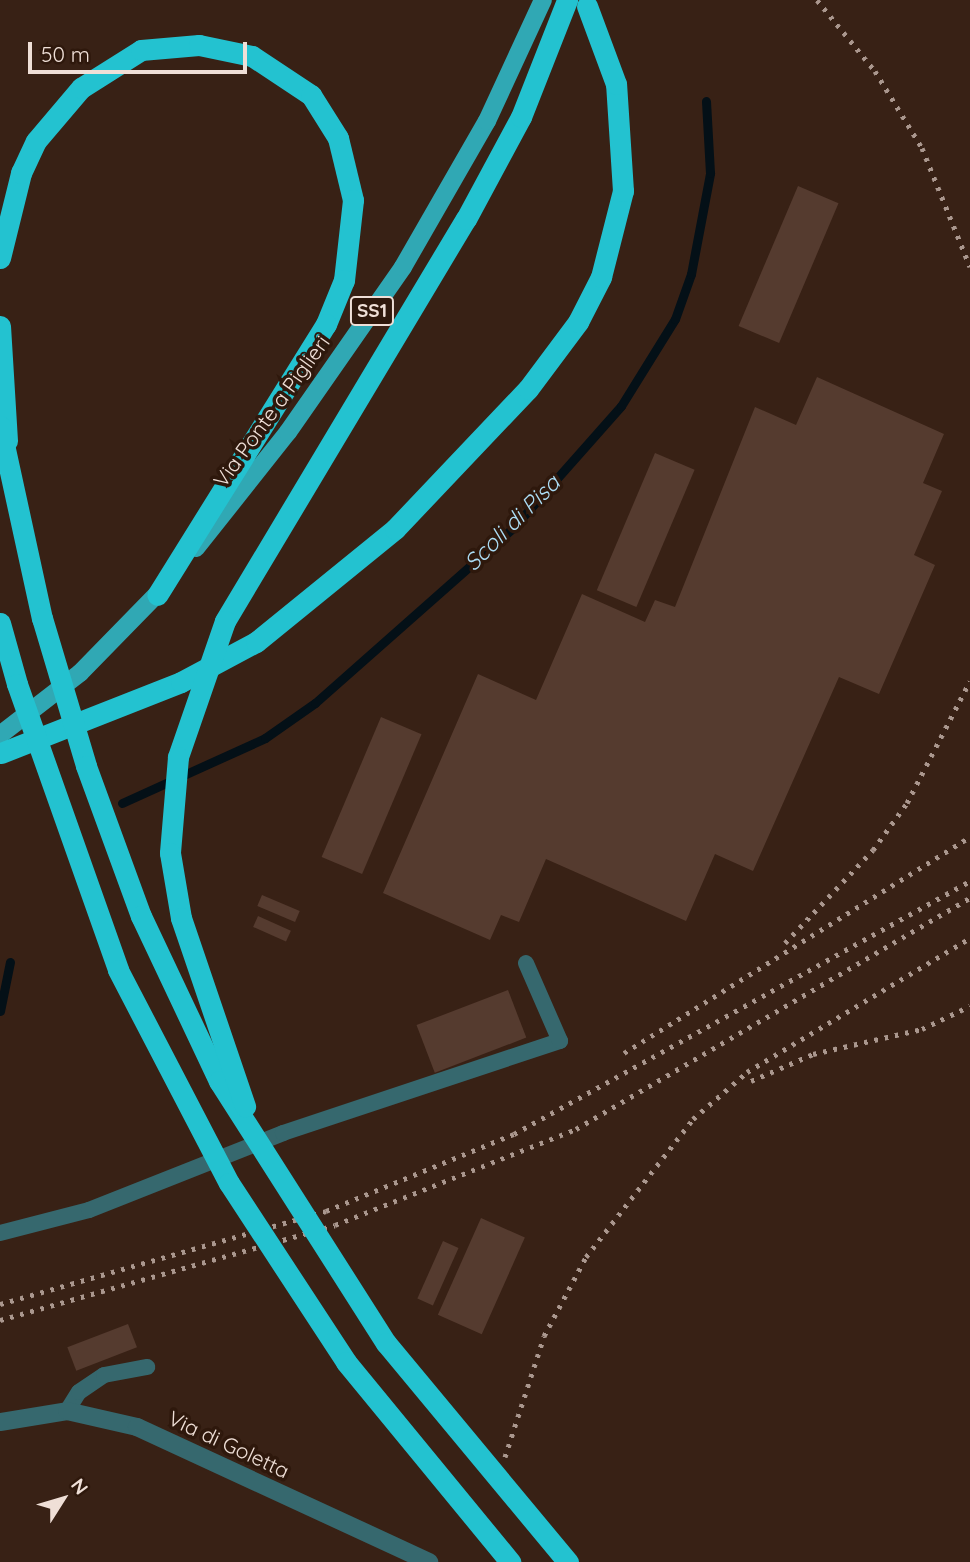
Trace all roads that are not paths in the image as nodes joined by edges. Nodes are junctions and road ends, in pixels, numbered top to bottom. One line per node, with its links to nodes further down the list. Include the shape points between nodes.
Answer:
1 (543, 0): 7 (main road, Via Ponte a Piglieri / SS1, via 481,132 403,268 288,432)
2 (577, 3): 11 (highway, via 616,84 623,191 601,277 578,322 535,380 395,528 256,642 181,682); 13 (highway, bridge, via 466,219 225,621 178,758 170,853 181,918)
3 (0, 258): 7 (highway, via 20,173 36,141 81,88 141,50 199,45 252,56 311,95 338,138 353,200 344,280 326,324)
4 (0, 326): 6 (highway)
5 (0, 426): 6 (highway)
6 (8, 467): 13 (highway, bridge, via 42,618 106,824 163,965)
7 (157, 595): 11 (main road, Via Ponte a Piglieri / SS1)
8 (0, 623): 10 (highway)
9 (0, 648): 10 (highway)
10 (17, 684): 19 (highway, bridge, via 118,970 207,1143 346,1362)
11 (4, 743)
12 (526, 963): 14 (lane, via 560,1041 283,1133 101,1206)
13 (259, 1148): 20 (highway, bridge, via 386,1343)
14 (0, 1233)
15 (147, 1367): 16 (lane, via 103,1375 79,1392)
16 (67, 1411): 17 (street, Via di Goletta); 18 (street, Via di Goletta, via 137,1427)
17 (0, 1422)
18 (429, 1562)
19 (510, 1562)
20 (568, 1562)

